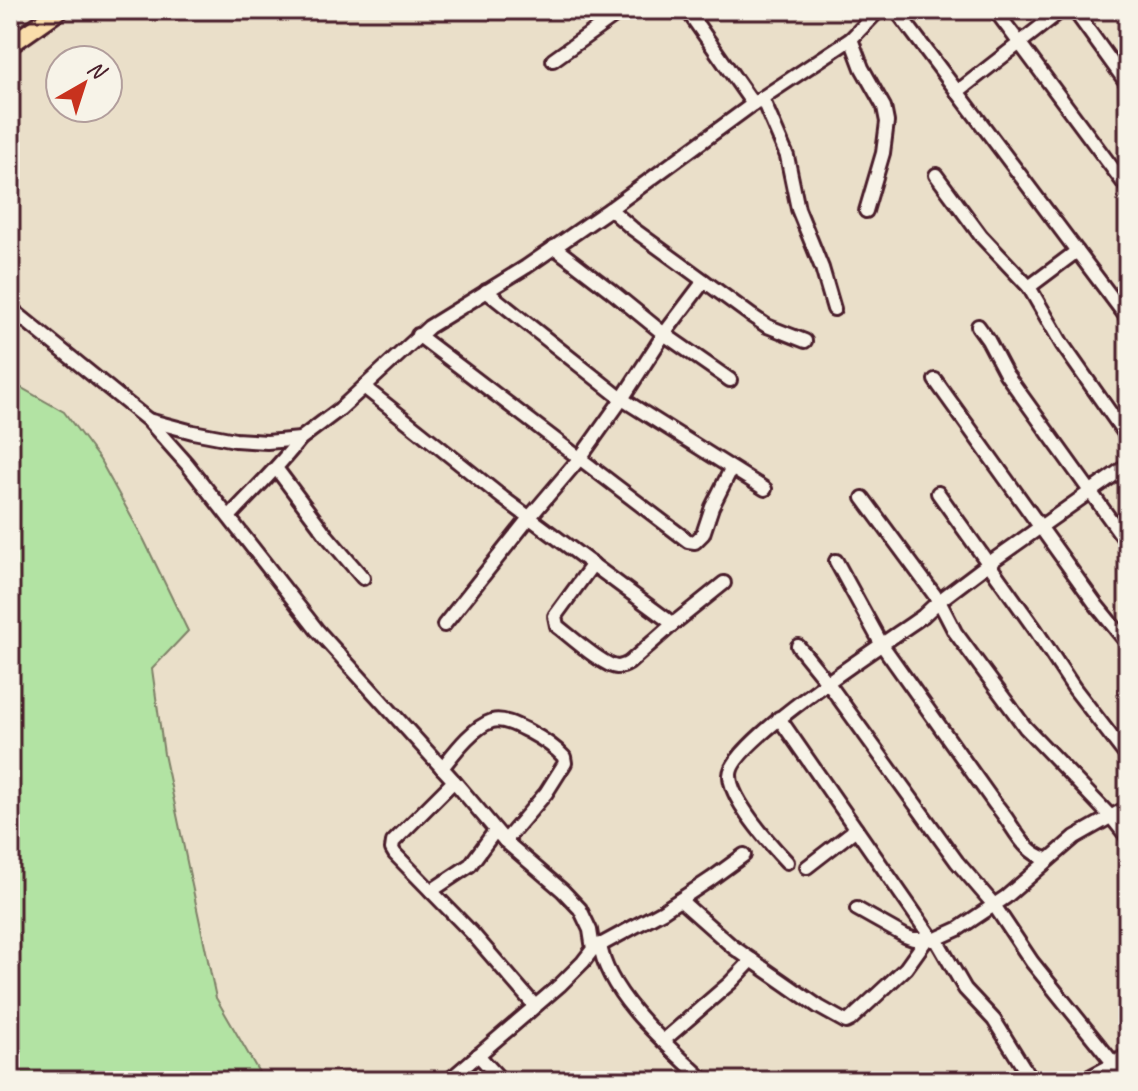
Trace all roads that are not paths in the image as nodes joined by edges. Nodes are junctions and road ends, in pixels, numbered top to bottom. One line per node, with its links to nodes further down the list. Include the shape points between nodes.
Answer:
1 (60, 10): 11 (main road)
2 (623, 10): 12 (street)
3 (687, 10): 15 (street)
4 (879, 10): 9 (street)
5 (896, 10): 14 (street)
6 (995, 10): 10 (street)
7 (1062, 10): 10 (street)
8 (1074, 10): 13 (street)
9 (851, 39): 15 (street); 19 (street, via 887,122)
10 (1020, 43): 14 (street); 17 (street)
11 (10, 45)
12 (553, 60)
13 (1128, 85)
14 (957, 92): 21 (street)
15 (758, 101): 18 (street); 26 (street, via 787,156 798,209)
16 (936, 175): 23 (street, via 981,236)
17 (1128, 189)
18 (610, 209): 20 (street); 22 (street)
19 (866, 211)
20 (554, 247): 24 (street); 29 (street)
21 (1077, 251): 23 (street); 27 (street)
22 (704, 281): 29 (street); 31 (street, via 767,326)
23 (1029, 287): 37 (street)
24 (486, 291): 30 (street); 35 (street)
25 (10, 308): 36 (street)
26 (834, 309)
27 (1128, 319)
28 (978, 326): 44 (street)
29 (664, 334): 32 (street); 35 (street)
30 (418, 335): 34 (street); 39 (street)
31 (805, 341)
32 (730, 380)
33 (935, 380): 49 (street)
34 (364, 387): 38 (street); 48 (street)
35 (622, 399): 39 (street); 42 (street)
36 (148, 420): 38 (street, via 235,440); 47 (street)
37 (1128, 438)
38 (300, 439): 41 (street)
39 (580, 458): 42 (street, via 695,542); 48 (street)
40 (1128, 465): 44 (street)
41 (276, 468): 47 (street); 54 (street)
42 (731, 469): 43 (street)
43 (765, 489)
44 (1089, 491): 49 (street); 50 (street)
45 (938, 493): 53 (street)
46 (863, 498): 56 (street)
47 (229, 517): 65 (street, via 317,630)
48 (529, 518): 52 (street); 58 (street)
49 (1039, 526): 53 (street); 59 (street)
50 (1128, 544)
51 (836, 561): 60 (street)
52 (593, 564): 57 (street); 57 (street, via 555,621 599,658 621,667)
53 (988, 564): 56 (street); 64 (street)
54 (363, 578)
55 (724, 583): 57 (street)
56 (939, 601): 60 (street); 68 (street, via 955,632 1025,727)
57 (673, 624)
58 (444, 625)
59 (1128, 644)
60 (882, 645): 62 (street); 74 (street, via 1026,847)
61 (798, 646): 62 (street)
62 (828, 683): 63 (street); 79 (street)
63 (779, 718): 69 (street); 75 (street, via 751,744 730,776 754,824)
64 (1128, 758)
65 (442, 768): 66 (street); 72 (street, via 479,729 503,720 541,738 564,757 546,793)
66 (454, 781): 70 (street); 77 (street, via 393,842 395,854)
67 (1128, 807): 68 (street)
68 (1112, 818): 71 (street); 74 (street)
69 (856, 829): 76 (street); 81 (street)
70 (495, 831): 72 (street); 77 (street, via 470,865)
71 (1128, 838)
72 (505, 841): 82 (street, via 580,909)
73 (744, 855): 78 (street)
74 (1047, 859): 79 (street)
75 (787, 862)
76 (807, 867)
77 (431, 891): 84 (street)
78 (680, 900): 82 (street); 83 (street)
79 (994, 905): 81 (street); 88 (street, via 1032,962)
80 (857, 909): 81 (street, via 905,936)
81 (932, 940): 83 (street, via 846,1022); 92 (street, via 994,1020)
82 (597, 947): 84 (street); 85 (street, via 623,994)
83 (752, 960): 85 (street)
84 (535, 1006): 87 (street)
85 (663, 1041): 91 (street)
86 (1128, 1054): 88 (street)
87 (478, 1055): 89 (street); 90 (street)
88 (1114, 1064): 93 (street); 94 (street)
89 (448, 1081)
90 (502, 1081)
91 (705, 1081)
92 (1032, 1081)
93 (1082, 1081)
94 (1125, 1081)

